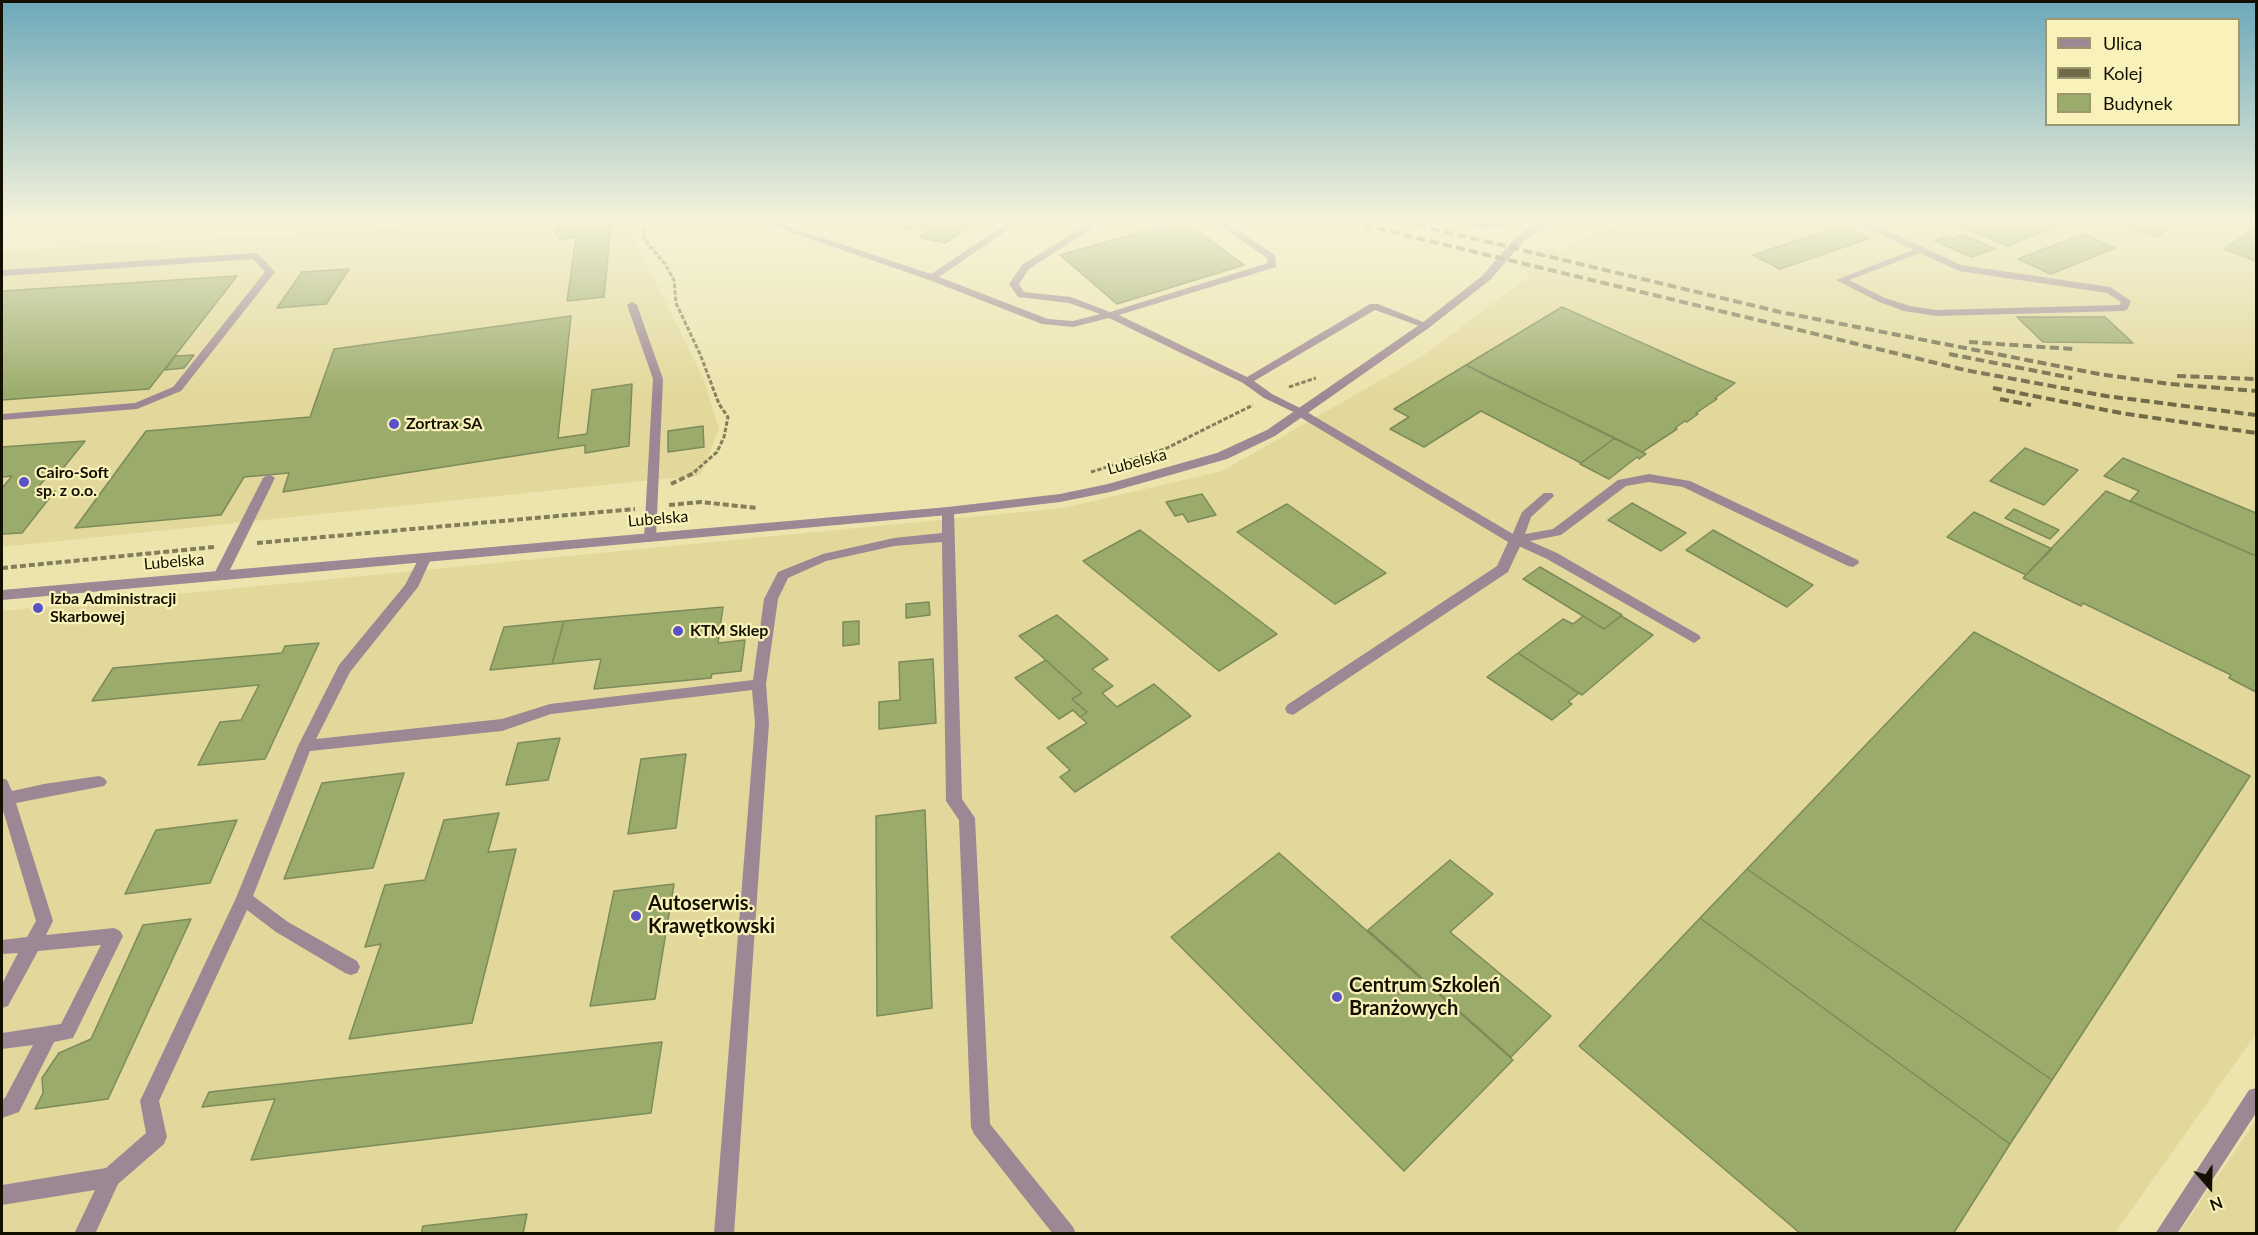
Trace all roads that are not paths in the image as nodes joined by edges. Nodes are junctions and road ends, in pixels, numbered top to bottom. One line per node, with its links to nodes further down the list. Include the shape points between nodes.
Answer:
1 (264, 280): 13 (lane, via 177,388 136,406)
2 (936, 280): 9 (lane, via 1046,322 1073,324)
3 (1017, 280): 9 (lane, via 1014,284 1021,295 1071,300)
4 (1225, 280): 9 (lane)
5 (1484, 280): 10 (street, Lubelska)
6 (1842, 280): 7 (lane, via 1891,303 1936,313 2123,308 2126,301 2110,290)
7 (2039, 280)
8 (632, 305): 18 (lane, via 658,379)
9 (1110, 315): 11 (lane)
10 (1426, 325): 11 (lane, via 1374,306); 12 (street, Lubelska)
11 (1247, 381): 12 (lane)
12 (1302, 413): 16 (street, Lubelska, via 1255,442 1149,478 1060,498); 19 (street)
13 (2, 417)
14 (269, 478): 22 (lane)
15 (1548, 496): 19 (lane, via 1526,515)
16 (948, 511): 17 (lane); 18 (street, Lubelska)
17 (947, 537): 25 (lane, via 894,542 823,558 783,575 771,599); 43 (lane, via 954,801 967,818 981,1127)
18 (650, 538): 20 (street, Lubelska)
19 (1516, 540): 21 (lane, via 1557,532 1622,483 1649,478 1686,484); 24 (lane, via 1552,556); 26 (street, via 1503,569)
20 (425, 559): 22 (street, Lubelska); 27 (lane, via 411,587 344,669)
21 (1853, 563)
22 (220, 576): 23 (street, Lubelska)
23 (2, 595)
24 (1694, 638)
25 (759, 684): 27 (lane, via 550,709 501,724); 42 (lane, via 762,723)
26 (1293, 709)
27 (304, 746): 30 (lane)
28 (99, 782): 29 (lane)
29 (4, 792): 31 (lane, via 45,921)
30 (244, 898): 33 (lane, via 282,927); 39 (lane, via 150,1101 157,1137)
31 (33, 942): 32 (lane); 34 (lane); 35 (lane, via 114,936 67,1032)
32 (2, 947)
33 (351, 968)
34 (2, 1000)
35 (48, 1035): 36 (lane); 38 (lane, via 12,1105)
36 (2, 1041)
37 (2256, 1097): 44 (lane)
38 (2, 1109)
39 (111, 1177): 40 (lane); 41 (lane)
40 (2, 1195)
41 (84, 1233)
42 (724, 1233)
43 (1066, 1233)
44 (2165, 1233)

